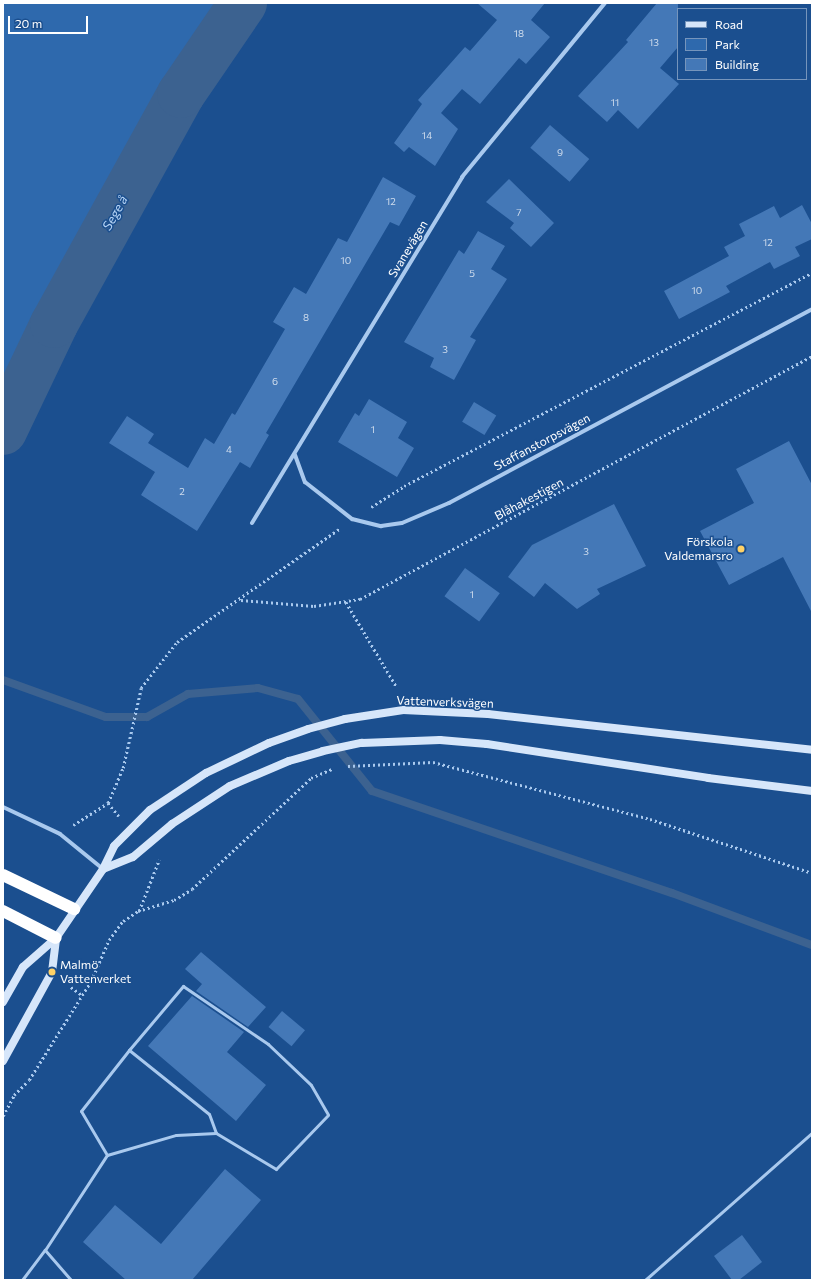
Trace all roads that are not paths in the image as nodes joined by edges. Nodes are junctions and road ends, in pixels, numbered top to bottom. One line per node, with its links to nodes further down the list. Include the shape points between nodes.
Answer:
1 (605, 3): 3 (street, Svanevägen, via 462,178)
2 (812, 309): 3 (street, Staffanstorpsvägen, via 449,503 402,523 381,526 352,519 305,482)
3 (295, 455): 4 (street, Svanevägen)
4 (252, 523)
5 (812, 750): 8 (street, Vattenverksvägen, via 448,712 403,710 345,719 308,729 237,757 176,792 150,810 114,846)
6 (812, 791): 8 (street, via 708,778 487,744 440,740 362,743 323,751 230,786 177,821 133,857)
7 (3, 807): 8 (street, via 60,834)
8 (103, 869): 10 (street, Vattenverksvägen)
9 (3, 875): 10 (highway)
10 (74, 909): 12 (street, Vattenverksvägen)
11 (3, 911): 12 (highway)
12 (56, 938): 13 (street, Vattenverksvägen, via 23,967); 15 (street, Vattenverksvägen, via 52,972)
13 (3, 1002)
14 (129, 1050): 16 (lane, via 209,1114); 16 (lane, via 183,986 268,1044 311,1085 328,1115 276,1169); 18 (lane, via 80,1111)
15 (3, 1061)
16 (216, 1133): 18 (lane, via 176,1135)
17 (812, 1133): 22 (lane)
18 (107, 1155): 19 (lane)
19 (45, 1250): 20 (lane); 21 (lane)
20 (22, 1280)
21 (71, 1280)
22 (645, 1280)

